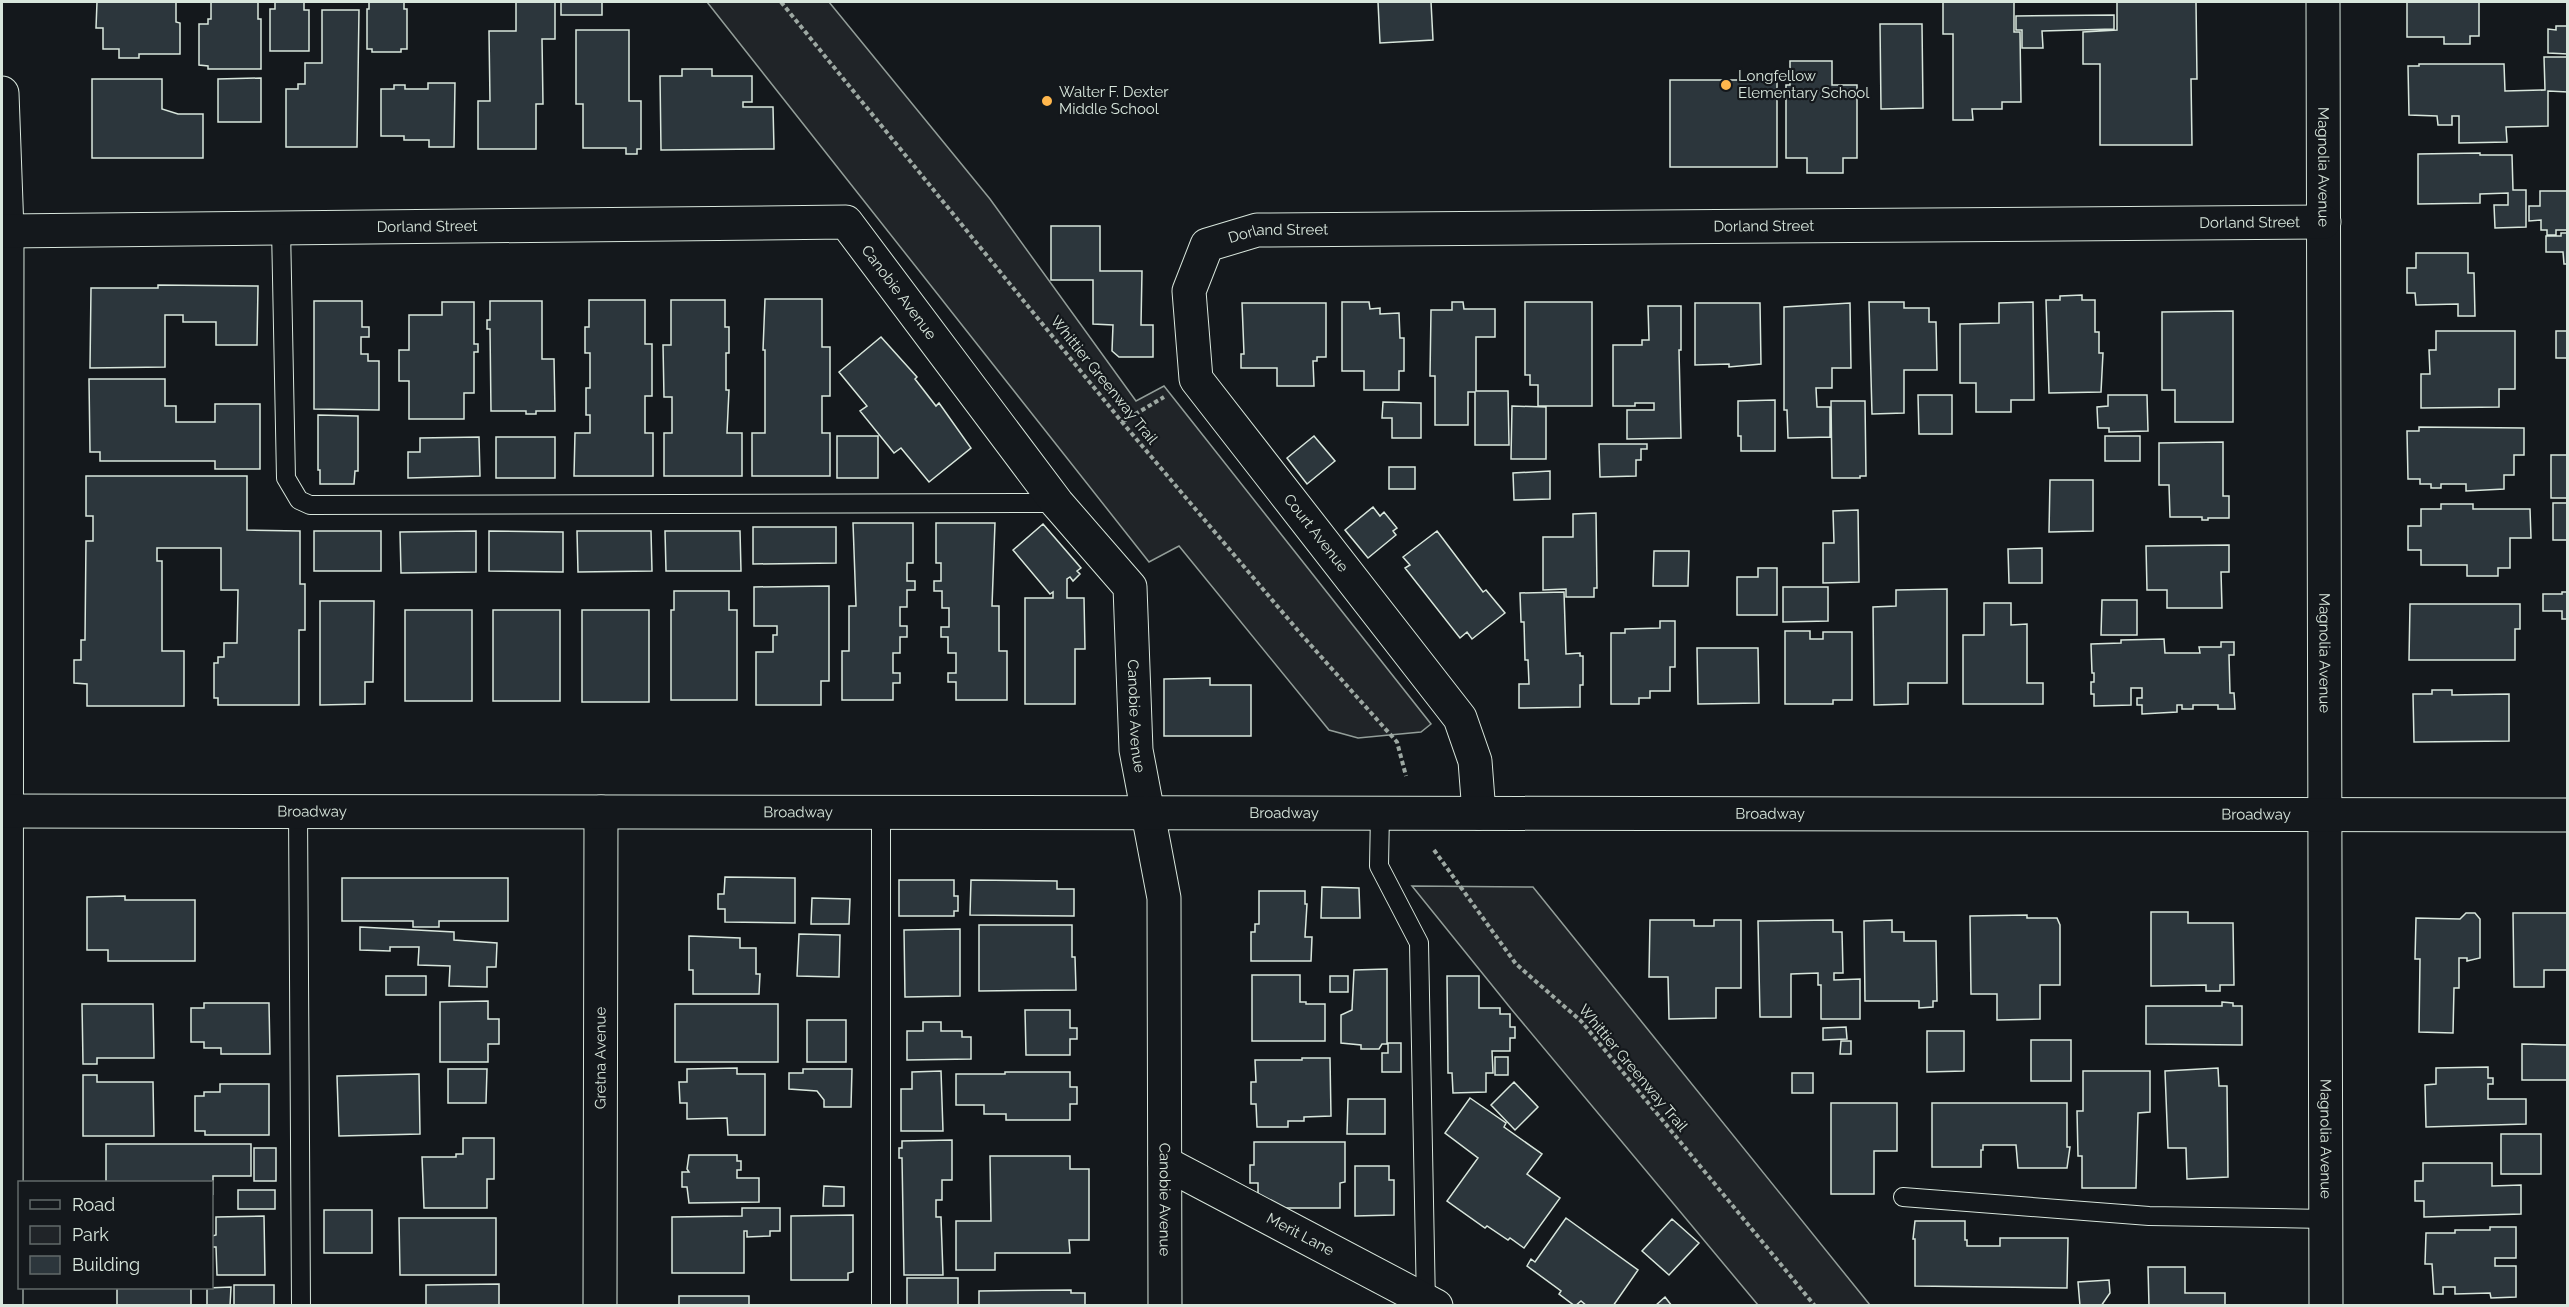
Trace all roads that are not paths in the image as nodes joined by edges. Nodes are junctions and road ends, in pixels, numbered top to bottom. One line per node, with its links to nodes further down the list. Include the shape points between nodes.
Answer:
1 (2323, 2): 4 (street, Magnolia Avenue)
2 (2, 93): 6 (street)
3 (846, 222): 5 (street, Dorland Street); 8 (street, Canobie Avenue)
4 (2324, 222): 7 (street, Dorland Street, via 1257,230 1207,245 1189,291); 17 (street, Magnolia Avenue)
5 (280, 228): 6 (street, Dorland Street); 8 (lane, via 286,478 299,500 310,505)
6 (7, 231): 9 (street)
7 (1196, 379): 16 (street, Court Avenue, via 1460,718 1475,761)
8 (1057, 504): 14 (street, Canobie Avenue, via 1130,587 1136,750)
9 (5, 513): 10 (street)
10 (5, 811): 11 (street, Broadway); 23 (street)
11 (298, 811): 12 (street, Broadway); 24 (lane)
12 (601, 812): 13 (street, Broadway); 25 (street, Gretna Avenue)
13 (880, 812): 14 (street, Broadway); 26 (lane)
14 (1149, 812): 15 (street, Broadway); 19 (street, Canobie Avenue, via 1164,898)
15 (1380, 813): 16 (street, Broadway); 22 (lane, via 1379,866 1419,943)
16 (1479, 813): 17 (street, Broadway)
17 (2326, 814): 18 (street, Broadway); 21 (street, Magnolia Avenue)
18 (2568, 815)
19 (1165, 1163): 22 (street, Merit Lane); 27 (street, Canobie Avenue)
20 (1903, 1197): 21 (lane, via 2149,1216)
21 (2325, 1219): 28 (street, Magnolia Avenue)
22 (1430, 1304)
23 (6, 1305)
24 (301, 1305)
25 (600, 1305)
26 (881, 1305)
27 (1165, 1305)
28 (2326, 1305)

